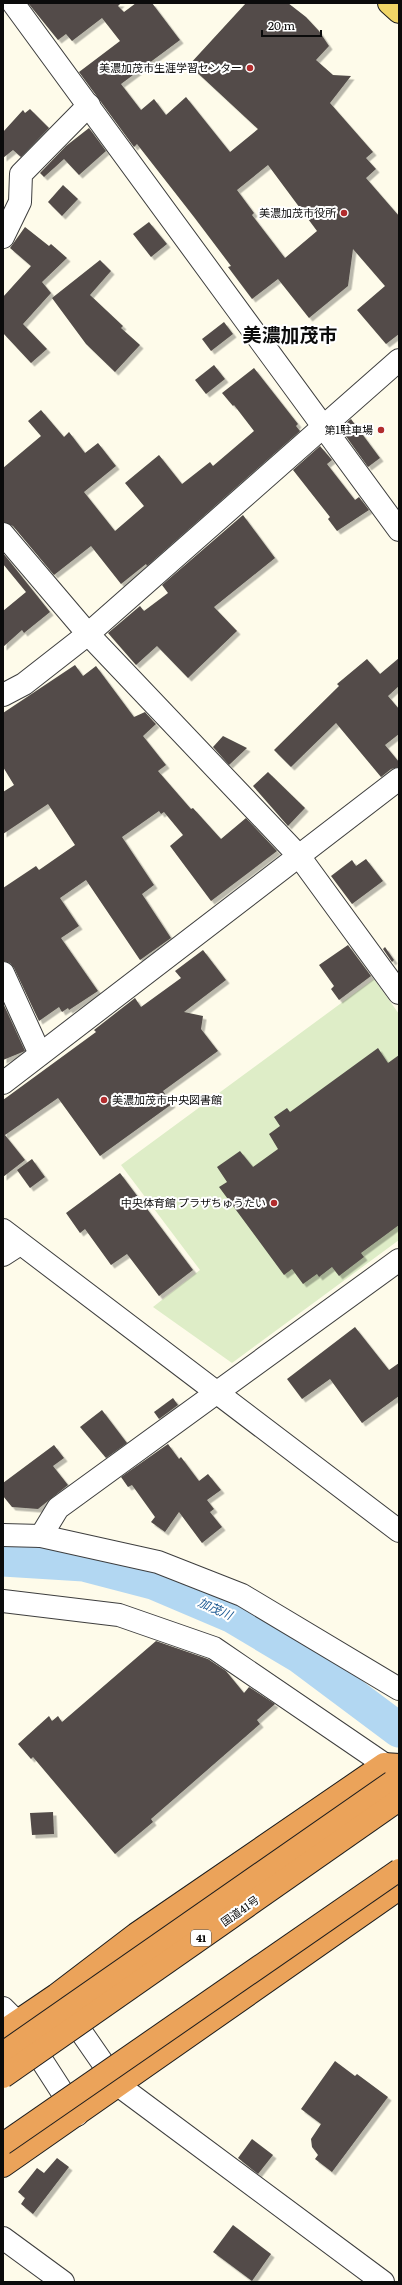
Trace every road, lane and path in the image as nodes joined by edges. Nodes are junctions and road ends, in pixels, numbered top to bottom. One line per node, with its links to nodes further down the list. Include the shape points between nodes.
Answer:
1 (13, 3): 4 (street)
2 (389, 3): 3 (main road)
3 (399, 12)
4 (88, 105): 5 (street, via 21,174 20,202); 7 (street)
5 (3, 237)
6 (399, 360): 7 (street)
7 (324, 426): 8 (street); 10 (street)
8 (399, 530)
9 (3, 534): 10 (street)
10 (88, 634): 11 (street, via 24,684); 13 (street)
11 (3, 695)
12 (399, 779): 13 (street)
13 (299, 856): 15 (street); 16 (street)
14 (3, 973): 16 (street)
15 (399, 993)
16 (40, 1054): 17 (street)
17 (3, 1083)
18 (3, 1230): 19 (street)
19 (12, 1249): 21 (street)
20 (399, 1260): 21 (street)
21 (218, 1392): 22 (street); 24 (street, via 58,1508)
22 (399, 1531)
23 (3, 1535): 24 (street)
24 (41, 1536): 26 (street, via 158,1562 242,1595)
25 (3, 1601): 27 (street, via 119,1615 214,1648)
26 (399, 1689)
27 (395, 1777): 31 (highway, via 136,1934); 33 (highway, bridge); 34 (highway, 国道41号 / 41, bridge)
28 (399, 1814): 36 (highway, 国道41号 / 41)
29 (399, 1870): 38 (highway, bridge)
30 (399, 1889): 35 (highway)
31 (56, 1995): 32 (highway); 35 (street)
32 (8, 2020): 37 (street)
33 (3, 2053)
34 (3, 2077)
35 (118, 2085): 37 (highway); 42 (street)
36 (3, 2089)
37 (77, 2114): 39 (highway)
38 (3, 2144)
39 (3, 2166)
40 (3, 2238): 41 (street)
41 (63, 2282)
42 (383, 2282)

